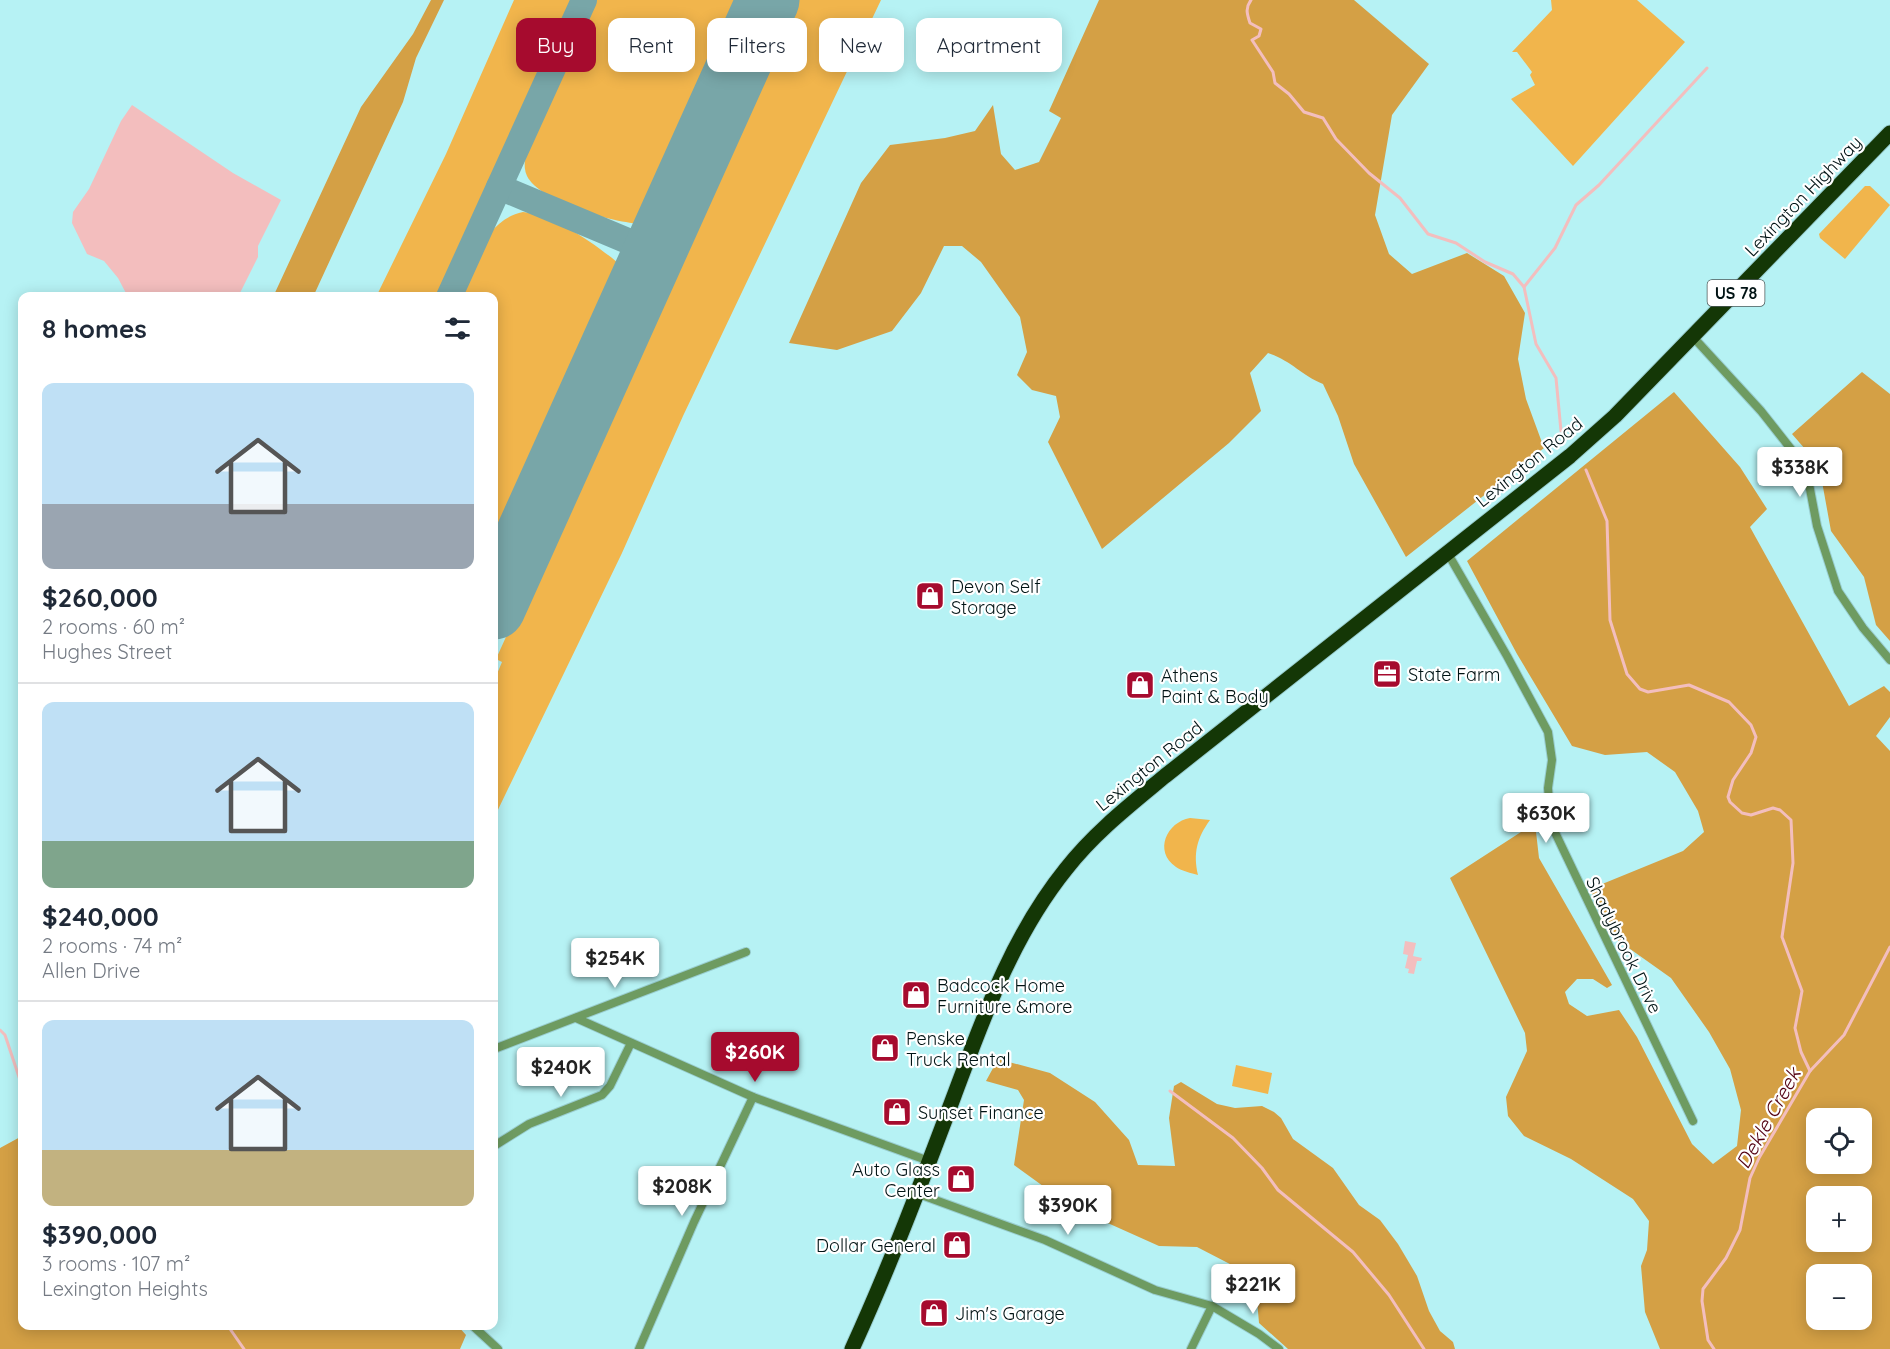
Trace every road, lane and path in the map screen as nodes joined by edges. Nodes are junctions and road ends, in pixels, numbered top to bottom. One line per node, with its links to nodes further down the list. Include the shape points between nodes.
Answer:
1 (1890, 133): 2 (highway, Lexington Highway / US 78)
2 (1694, 338): 3 (highway, Lexington Road / US 78, via 1591,438); 4 (street, via 1802,462 1838,591)
3 (1447, 552): 10 (street, Shadybrook Drive, via 1548,732 1552,760 1548,788 1551,824); 12 (highway, Lexington Road / US 78, via 1165,776 1078,853 1043,900 1007,962)
4 (1890, 660)
5 (746, 952): 6 (street)
6 (576, 1018): 7 (street); 8 (street)
7 (631, 1043): 9 (street); 11 (street, via 602,1095 530,1124)
8 (498, 1047)
9 (753, 1097): 12 (street); 17 (street)
10 (1693, 1121)
11 (498, 1144)
12 (929, 1161): 13 (highway, Lexington Road / US 78)
13 (916, 1193): 14 (street, via 1045,1240 1138,1284); 18 (highway, Lexington Road / US 78)
14 (1212, 1306): 19 (street); 20 (street)
15 (477, 1330): 16 (street)
16 (498, 1349)
17 (639, 1349)
18 (852, 1349)
19 (1191, 1349)
20 (1279, 1349)

